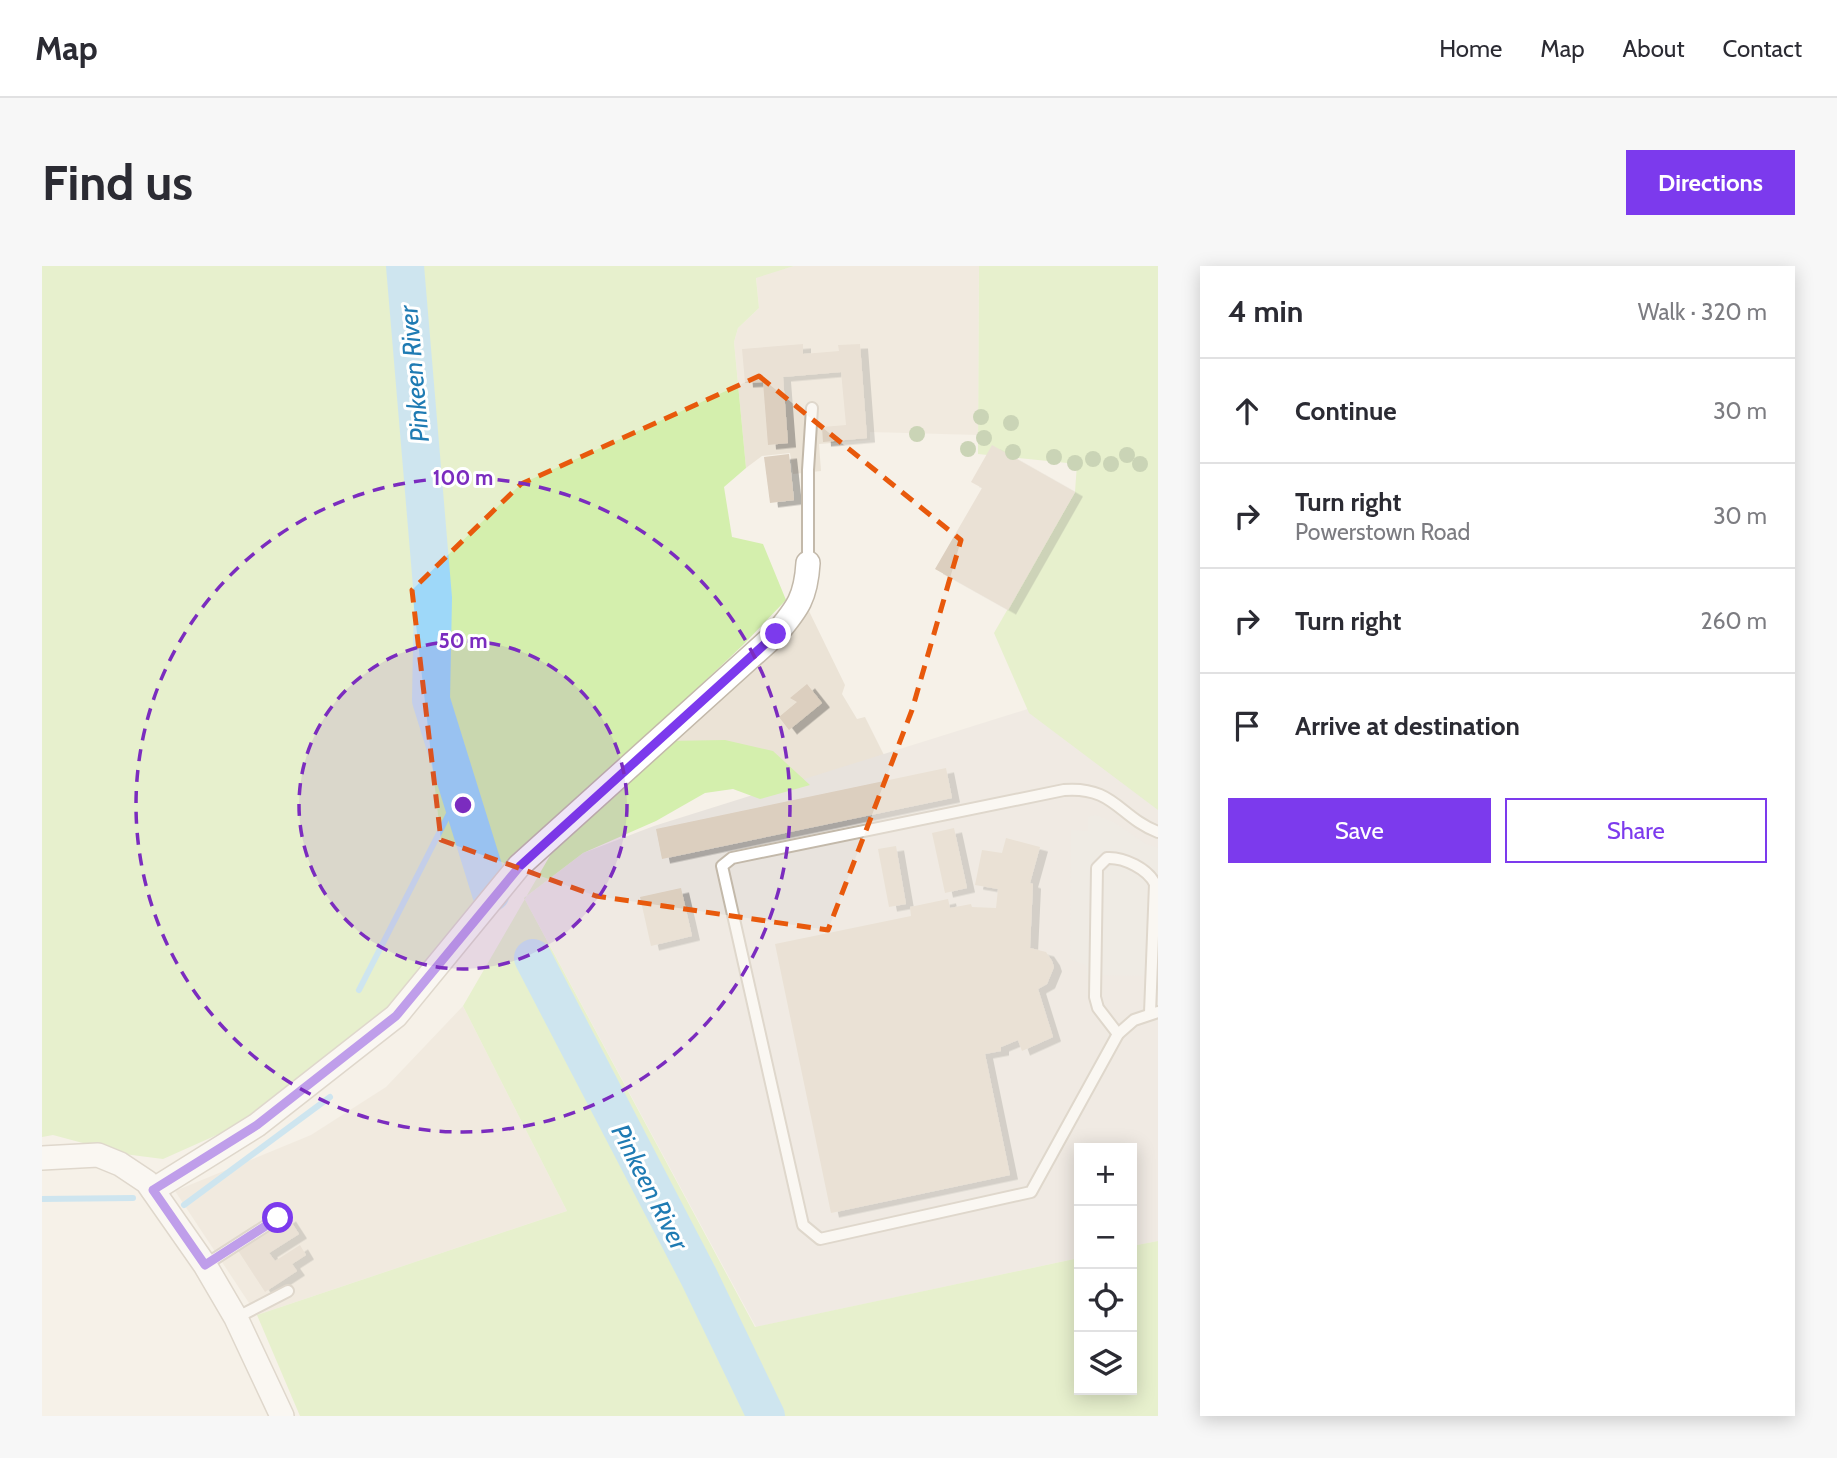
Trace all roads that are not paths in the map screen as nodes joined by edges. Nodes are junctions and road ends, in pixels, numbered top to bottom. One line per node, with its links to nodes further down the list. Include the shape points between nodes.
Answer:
1 (812, 408): 2 (lane)
2 (808, 563): 7 (street, via 807,583 797,608 776,634 520,866 396,1016 257,1125)
3 (1158, 832): 5 (lane, via 1114,800 1079,789 1064,790 732,858 722,866 803,1225 820,1239 1031,1192)
4 (1154, 1012): 5 (lane, via 1134,1020); 5 (lane, via 1155,884 1145,870 1107,858 1097,868 1095,997)
5 (1118, 1034)
6 (42, 1158): 7 (street, via 98,1155 120,1164)
7 (153, 1190): 9 (street)
8 (278, 1218): 9 (lane)
9 (205, 1265): 11 (street)
10 (288, 1290): 11 (lane)
11 (236, 1318): 12 (street)
12 (282, 1416)

